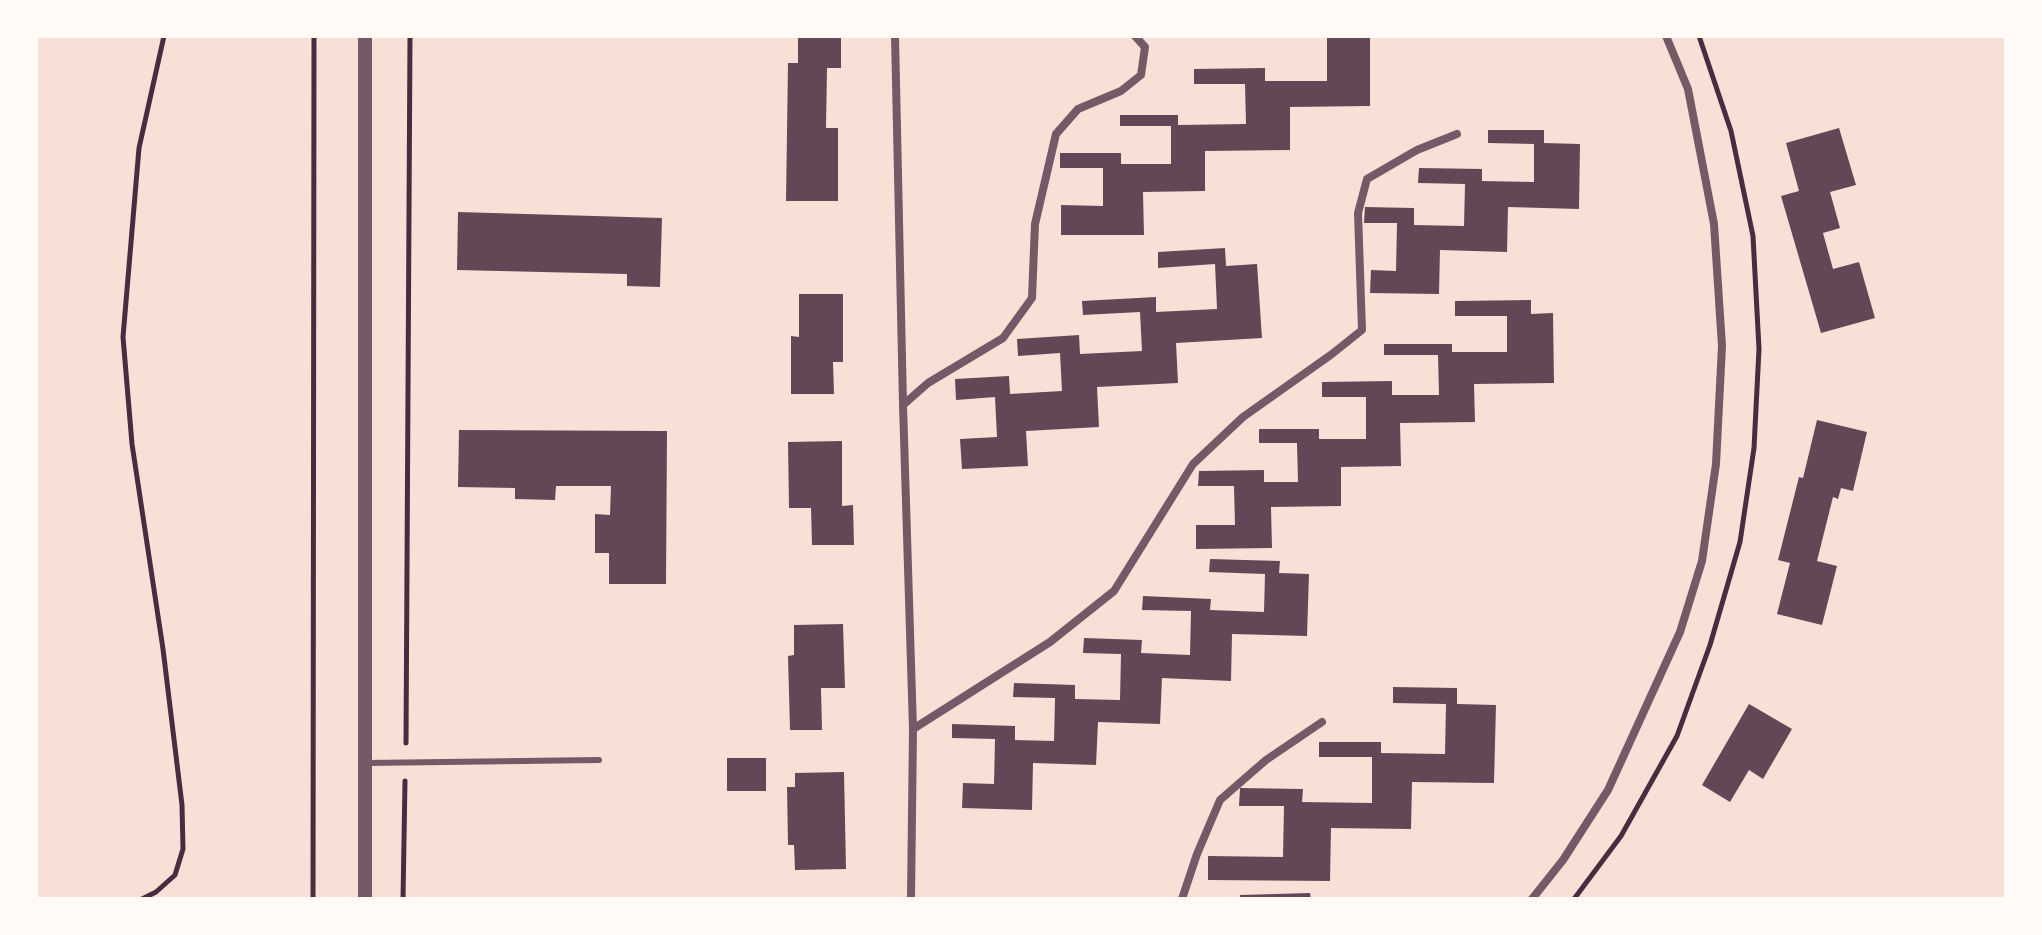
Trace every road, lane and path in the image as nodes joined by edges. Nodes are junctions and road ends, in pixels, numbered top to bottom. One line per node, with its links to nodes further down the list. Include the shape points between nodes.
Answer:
1 (164, 36): 15 (path, via 139,148 123,337 132,444 182,805 183,849 175,875)
2 (314, 36): 16 (path)
3 (365, 36): 14 (street)
4 (410, 36): 13 (path)
5 (895, 36): 9 (street)
6 (1135, 36): 9 (street, via 1145,47 1141,75 1121,91 1078,109 1056,134 1035,224 1032,298 1003,338 928,383)
7 (1666, 36): 21 (street, via 1688,89 1714,224 1722,346 1716,464 1704,547 1680,632 1608,790)
8 (1457, 134): 11 (street, via 1367,179 1358,213 1362,330 1243,417 1193,464 1114,591 1050,642)
9 (903, 405): 11 (street)
10 (1322, 722): 20 (street, via 1220,800)
11 (913, 729): 19 (street)
12 (599, 760): 13 (lane)
13 (405, 762): 14 (lane); 18 (path)
14 (365, 763): 17 (street)
15 (142, 899)
16 (313, 899)
17 (365, 899)
18 (403, 899)
19 (911, 899)
20 (1182, 899)
21 (1532, 899)

